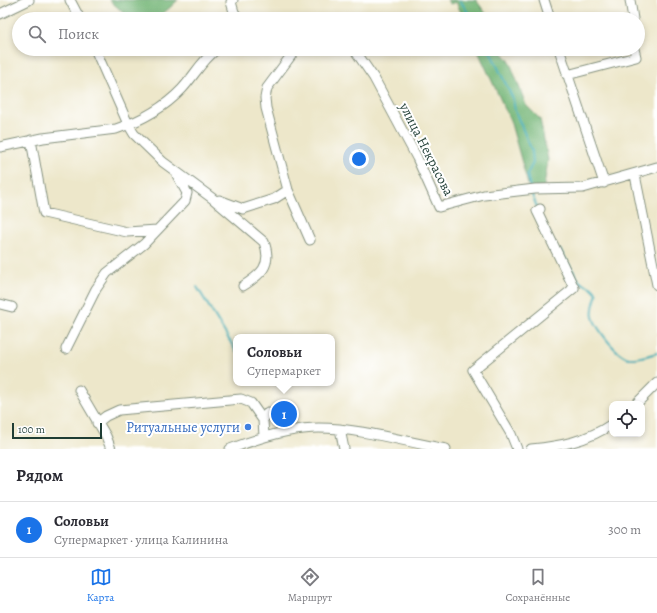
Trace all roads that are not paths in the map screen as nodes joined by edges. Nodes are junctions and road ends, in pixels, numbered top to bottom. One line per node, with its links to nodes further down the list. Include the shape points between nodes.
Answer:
1 (29, 0): 10 (street)
2 (70, 0): 6 (street)
3 (233, 0): 7 (street, via 231,2)
4 (544, 0): 8 (street)
5 (630, 0): 9 (street)
6 (76, 12)
7 (234, 12)
8 (548, 12)
9 (632, 12)
10 (0, 14)
11 (98, 56): 18 (street)
12 (210, 56): 18 (street, via 169,101)
13 (291, 56): 25 (street, via 267,88 265,98)
14 (359, 56): 24 (street, улица Некрасова, via 374,78 417,158 439,207 484,195 535,189 583,188)
15 (561, 56): 17 (street)
16 (636, 56): 17 (street)
17 (567, 74): 24 (street)
18 (128, 124): 19 (street, via 108,130); 22 (street, via 134,134)
19 (31, 140): 20 (street); 28 (street, via 44,213 127,232)
20 (0, 147)
21 (657, 167): 23 (street, улица Некрасова)
22 (175, 172): 26 (street); 28 (street, via 186,191 187,199)
23 (635, 175): 24 (street, улица Некрасова); 30 (street)
24 (604, 183)
25 (288, 190): 26 (street, via 274,199 243,208); 29 (street)
26 (212, 198): 31 (street, via 262,239 266,246 262,273)
27 (538, 210): 46 (street, via 574,288 473,370 511,434)
28 (157, 230): 34 (street, via 108,273 96,289)
29 (310, 240)
30 (657, 285)
31 (243, 286)
32 (0, 304): 33 (street)
33 (12, 307)
34 (66, 349)
35 (657, 383): 37 (street)
36 (79, 390): 38 (street)
37 (639, 401)
38 (97, 423): 41 (street, via 119,410 241,399 251,403 265,416); 42 (street)
39 (609, 426): 47 (street, via 579,441)
40 (340, 429): 41 (street, via 318,428); 44 (street); 45 (street)
41 (264, 436): 43 (street)
42 (111, 449)
43 (230, 449)
44 (344, 449)
45 (446, 449)
46 (517, 449)
47 (532, 449)

